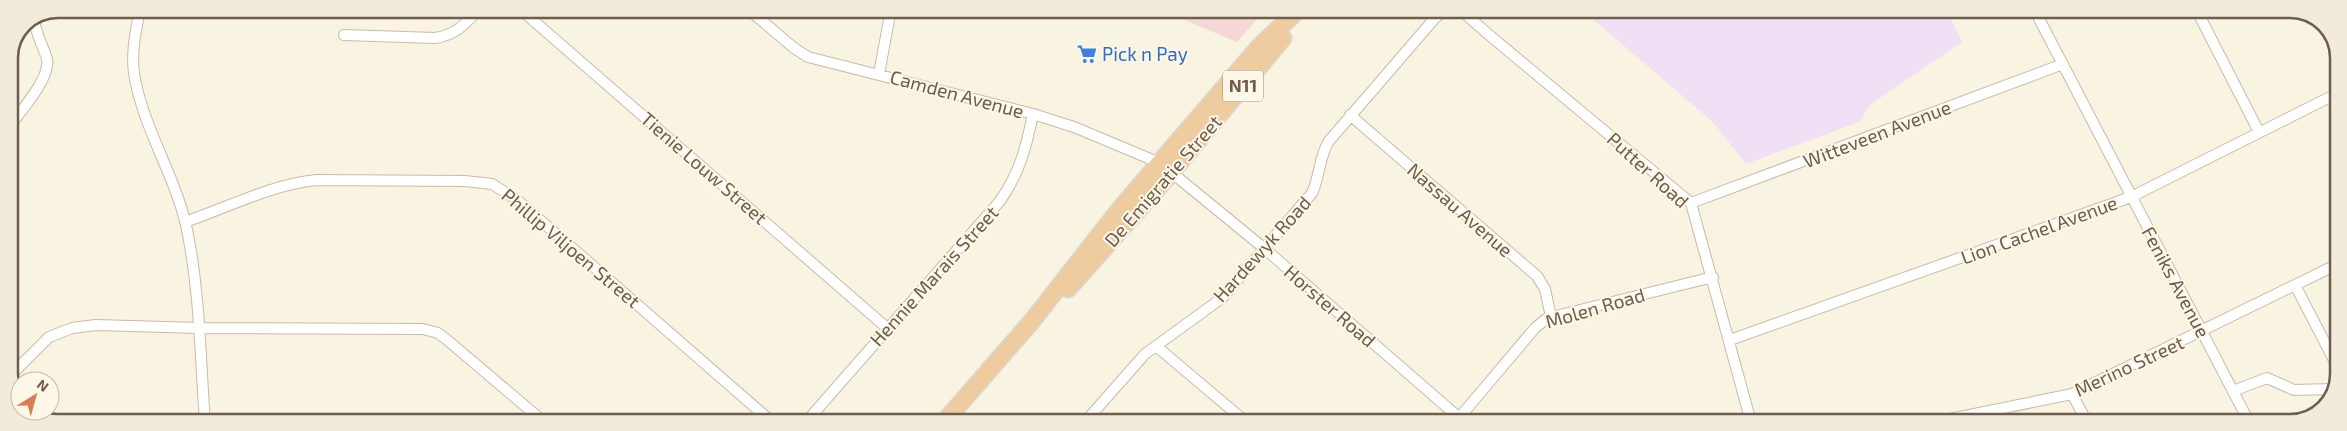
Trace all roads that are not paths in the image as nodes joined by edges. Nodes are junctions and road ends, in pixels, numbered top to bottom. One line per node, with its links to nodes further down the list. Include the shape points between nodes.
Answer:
1 (139, 18): 23 (street, via 133,54 134,74 143,108)
2 (471, 18): 12 (street, via 460,30 435,38)
3 (530, 18): 30 (street, Tienie Louw Street)
4 (759, 18): 14 (street, Camden Avenue, via 808,57)
5 (889, 18): 14 (street)
6 (1296, 18): 20 (highway, De Emigratie Street / N11, via 1290,30)
7 (1435, 18): 18 (street, Hardewyk Road)
8 (1467, 18): 22 (street, Putter Road)
9 (2039, 18): 13 (street, Feniks Avenue)
10 (2201, 18): 19 (street)
11 (35, 24): 16 (street, via 48,62 43,80)
12 (344, 35)
13 (2063, 64): 21 (street, Feniks Avenue); 22 (street, Witteveen Avenue)
14 (879, 74): 17 (street, Camden Avenue)
15 (2329, 97): 19 (street, Lion Cachel Avenue)
16 (18, 114)
17 (1033, 114): 20 (street, Camden Avenue, via 1083,131); 30 (street, Hennie Marais Street, via 1022,164 1011,185 987,218)
18 (1350, 115): 24 (street, Hardewyk Road, via 1326,144 1312,193); 28 (street, Nassau Avenue, via 1537,276 1545,289)
19 (2259, 132): 21 (street, Lion Cachel Avenue)
20 (1166, 168): 24 (street, Horster Road); 43 (highway, De Emigratie Street / N11, via 1113,217 1032,321)
21 (2131, 197): 31 (street, Feniks Avenue); 32 (street, Lion Cachel Avenue)
22 (1691, 203): 26 (street, Putter Road)
23 (185, 222): 29 (street); 41 (street, Phillip Viljoen Street, via 294,182 465,181 492,184 516,199)
24 (1264, 249): 33 (street, Hardewyk Road, via 1222,298); 46 (street, Horster Road)
25 (2329, 268): 27 (street, Merino Street)
26 (1713, 277): 28 (street, Molen Road); 32 (street, Putter Road)
27 (2296, 285): 31 (street, Merino Street); 34 (street)
28 (1552, 317): 47 (street, Molen Road, via 1541,321 1528,334)
29 (199, 328): 35 (street, via 96,325 72,328 49,337); 39 (street); 40 (street, via 431,330 469,357)
30 (887, 328): 42 (street, Hennie Marais Street)
31 (2202, 331): 37 (street, Feniks Avenue); 38 (street, Merino Street)
32 (1730, 340): 48 (street, Putter Road)
33 (1156, 346): 44 (street, Hardewyk Road, via 1126,374); 45 (street)
34 (2329, 350)
35 (18, 368)
36 (2326, 389): 37 (street, via 2294,390 2267,378)
37 (2233, 391): 51 (street, Feniks Avenue)
38 (2072, 394): 49 (street, Merino Street); 50 (street)
39 (204, 413)
40 (534, 413)
41 (762, 413)
42 (813, 413)
43 (951, 413)
44 (1092, 413)
45 (1236, 414)
46 (1455, 414)
47 (1467, 414)
48 (1750, 414)
49 (1979, 414)
50 (2083, 414)
51 (2245, 414)

